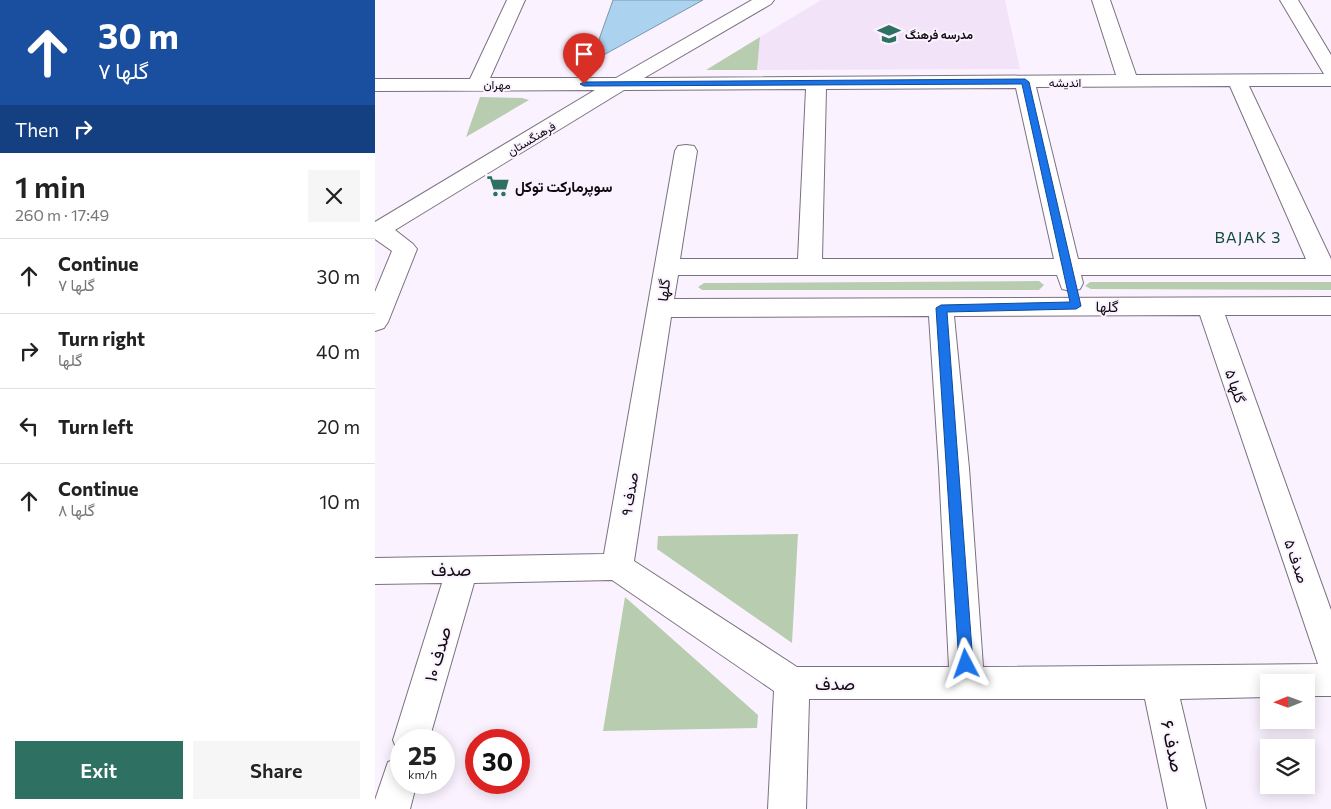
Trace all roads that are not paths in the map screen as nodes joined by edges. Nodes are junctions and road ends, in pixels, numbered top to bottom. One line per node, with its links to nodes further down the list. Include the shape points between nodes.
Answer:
1 (516, 0): 11 (street)
2 (765, 0): 12 (street, فرهنگستان)
3 (1101, 0): 7 (street)
4 (1289, 0): 5 (street)
5 (1331, 71)
6 (1331, 80): 8 (street, اندیشه)
7 (1128, 81): 8 (street, اندیشه); 9 (street, اندیشه)
8 (1237, 81): 19 (street, via 1275,167)
9 (1025, 82): 10 (street, اندیشه); 18 (street)
10 (816, 83): 12 (street, اندیشه); 16 (street)
11 (477, 84): 12 (street, مهران); 13 (street, مهران)
12 (619, 84): 15 (street, فرهنگستان)
13 (375, 85)
14 (686, 151): 17 (street)
15 (377, 231): 25 (street, via 405,249)
16 (810, 266): 17 (street, گلها); 18 (street, گلها)
17 (666, 267): 23 (street, گلها)
18 (1067, 267): 19 (street, گلها); 20 (street)
19 (1326, 267)
20 (1076, 306): 22 (street, گلها); 24 (street, گلها)
21 (1331, 306): 22 (street, گلها)
22 (1209, 307): 26 (street, گلها ۵)
23 (660, 308): 24 (street, گلها); 27 (street, صدف ۹)
24 (941, 308): 34 (street)
25 (375, 322)
26 (1263, 465): 30 (street, صدف ۵)
27 (617, 567): 28 (street, صدف); 32 (street)
28 (462, 569): 29 (street, صدف); 35 (street, صدف ۱۰)
29 (375, 571)
30 (1331, 657)
31 (1331, 680): 33 (street, صدف)
32 (792, 683): 34 (street, صدف); 38 (street)
33 (1159, 683): 34 (street, صدف); 39 (street, صدف ۶)
34 (967, 684)
35 (414, 729)
36 (395, 794): 37 (street)
37 (391, 809)
38 (787, 809)
39 (1187, 809)

